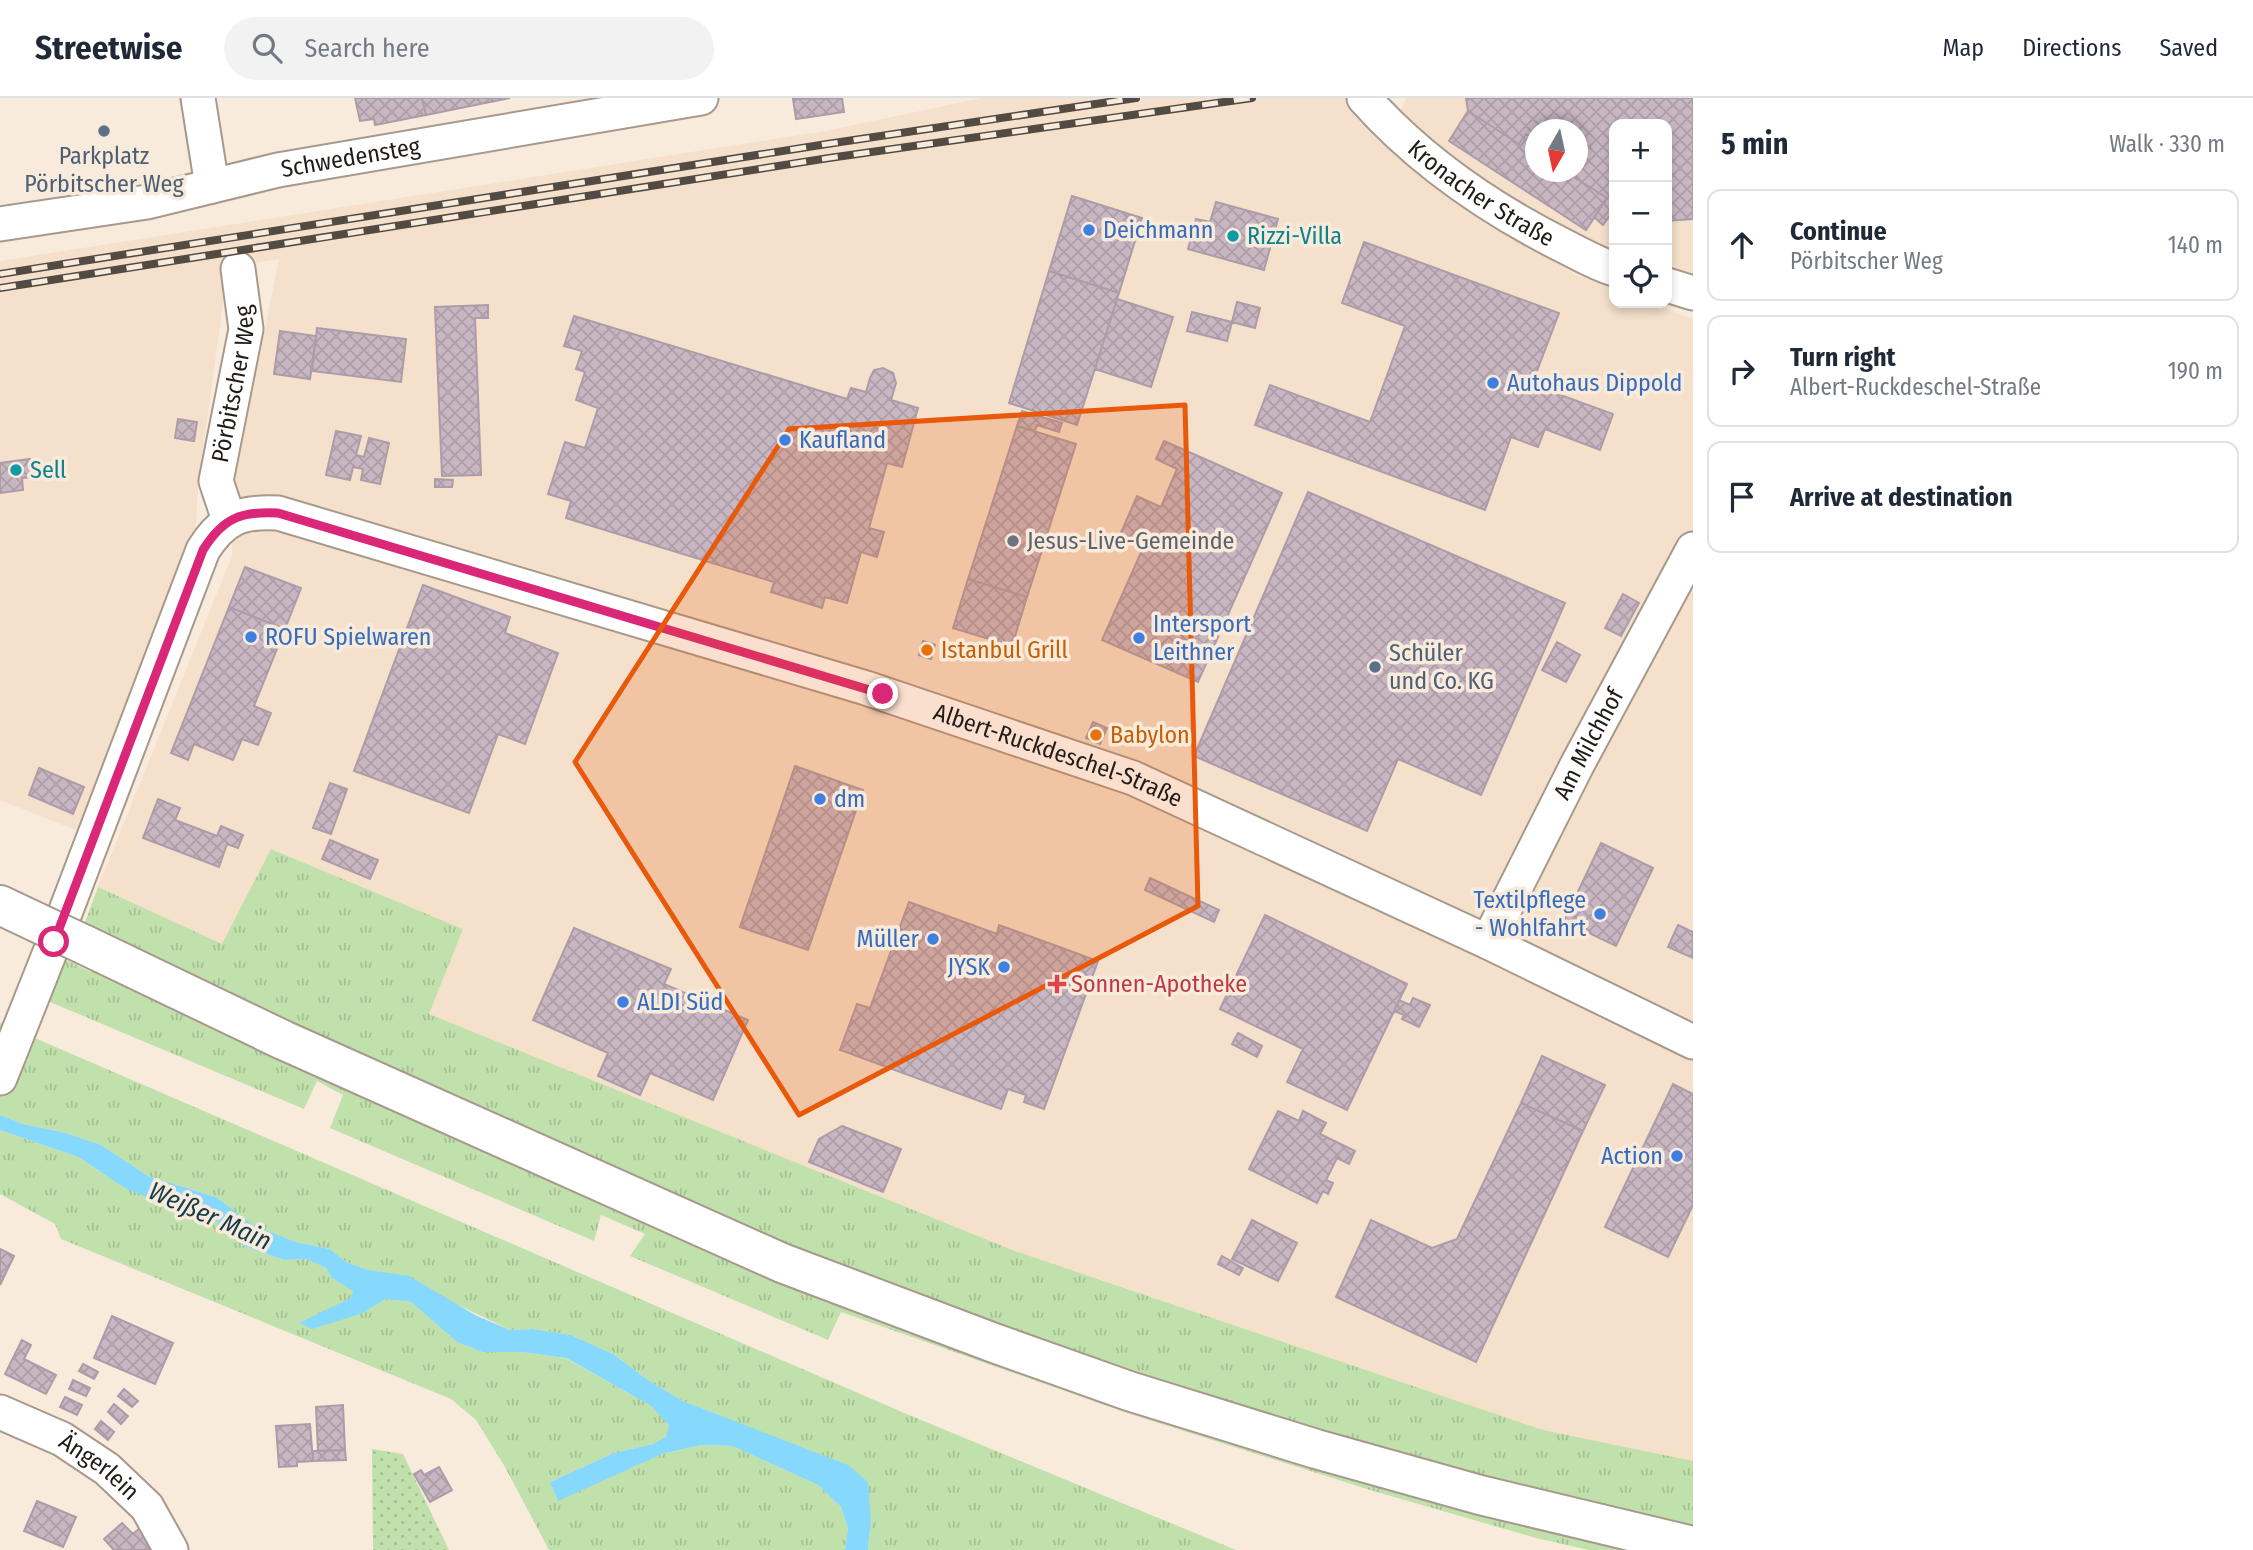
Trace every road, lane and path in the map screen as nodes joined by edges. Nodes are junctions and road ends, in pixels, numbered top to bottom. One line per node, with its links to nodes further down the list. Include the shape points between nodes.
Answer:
1 (198, 98): 4 (street)
2 (701, 98): 4 (street, Schwedensteg, via 278,170)
3 (1364, 98): 6 (street, Kronacher Straße, via 1462,185 1536,232)
4 (212, 186): 5 (street, Schwedensteg, via 147,202)
5 (0, 224)
6 (1609, 267)
7 (238, 269): 10 (street, Pörbitscher Weg, via 246,329 216,481)
8 (1672, 287): 9 (street)
9 (1693, 293)
10 (229, 520): 13 (street, Albert-Ruckdeschel-Straße, via 255,512 278,513 895,698 1133,778); 15 (street, via 203,550)
11 (1693, 549): 13 (street, Am Milchhof)
12 (0, 905): 17 (highway, bridge, via 553,1162 782,1263 928,1319 1129,1391 1316,1449 1480,1495)
13 (1488, 942): 14 (street, Albert-Ruckdeschel-Straße)
14 (1693, 1042)
15 (0, 1078)
16 (0, 1412): 18 (street, Ängerlein, via 62,1438 107,1469 147,1507)
17 (1681, 1541)
18 (171, 1550)

